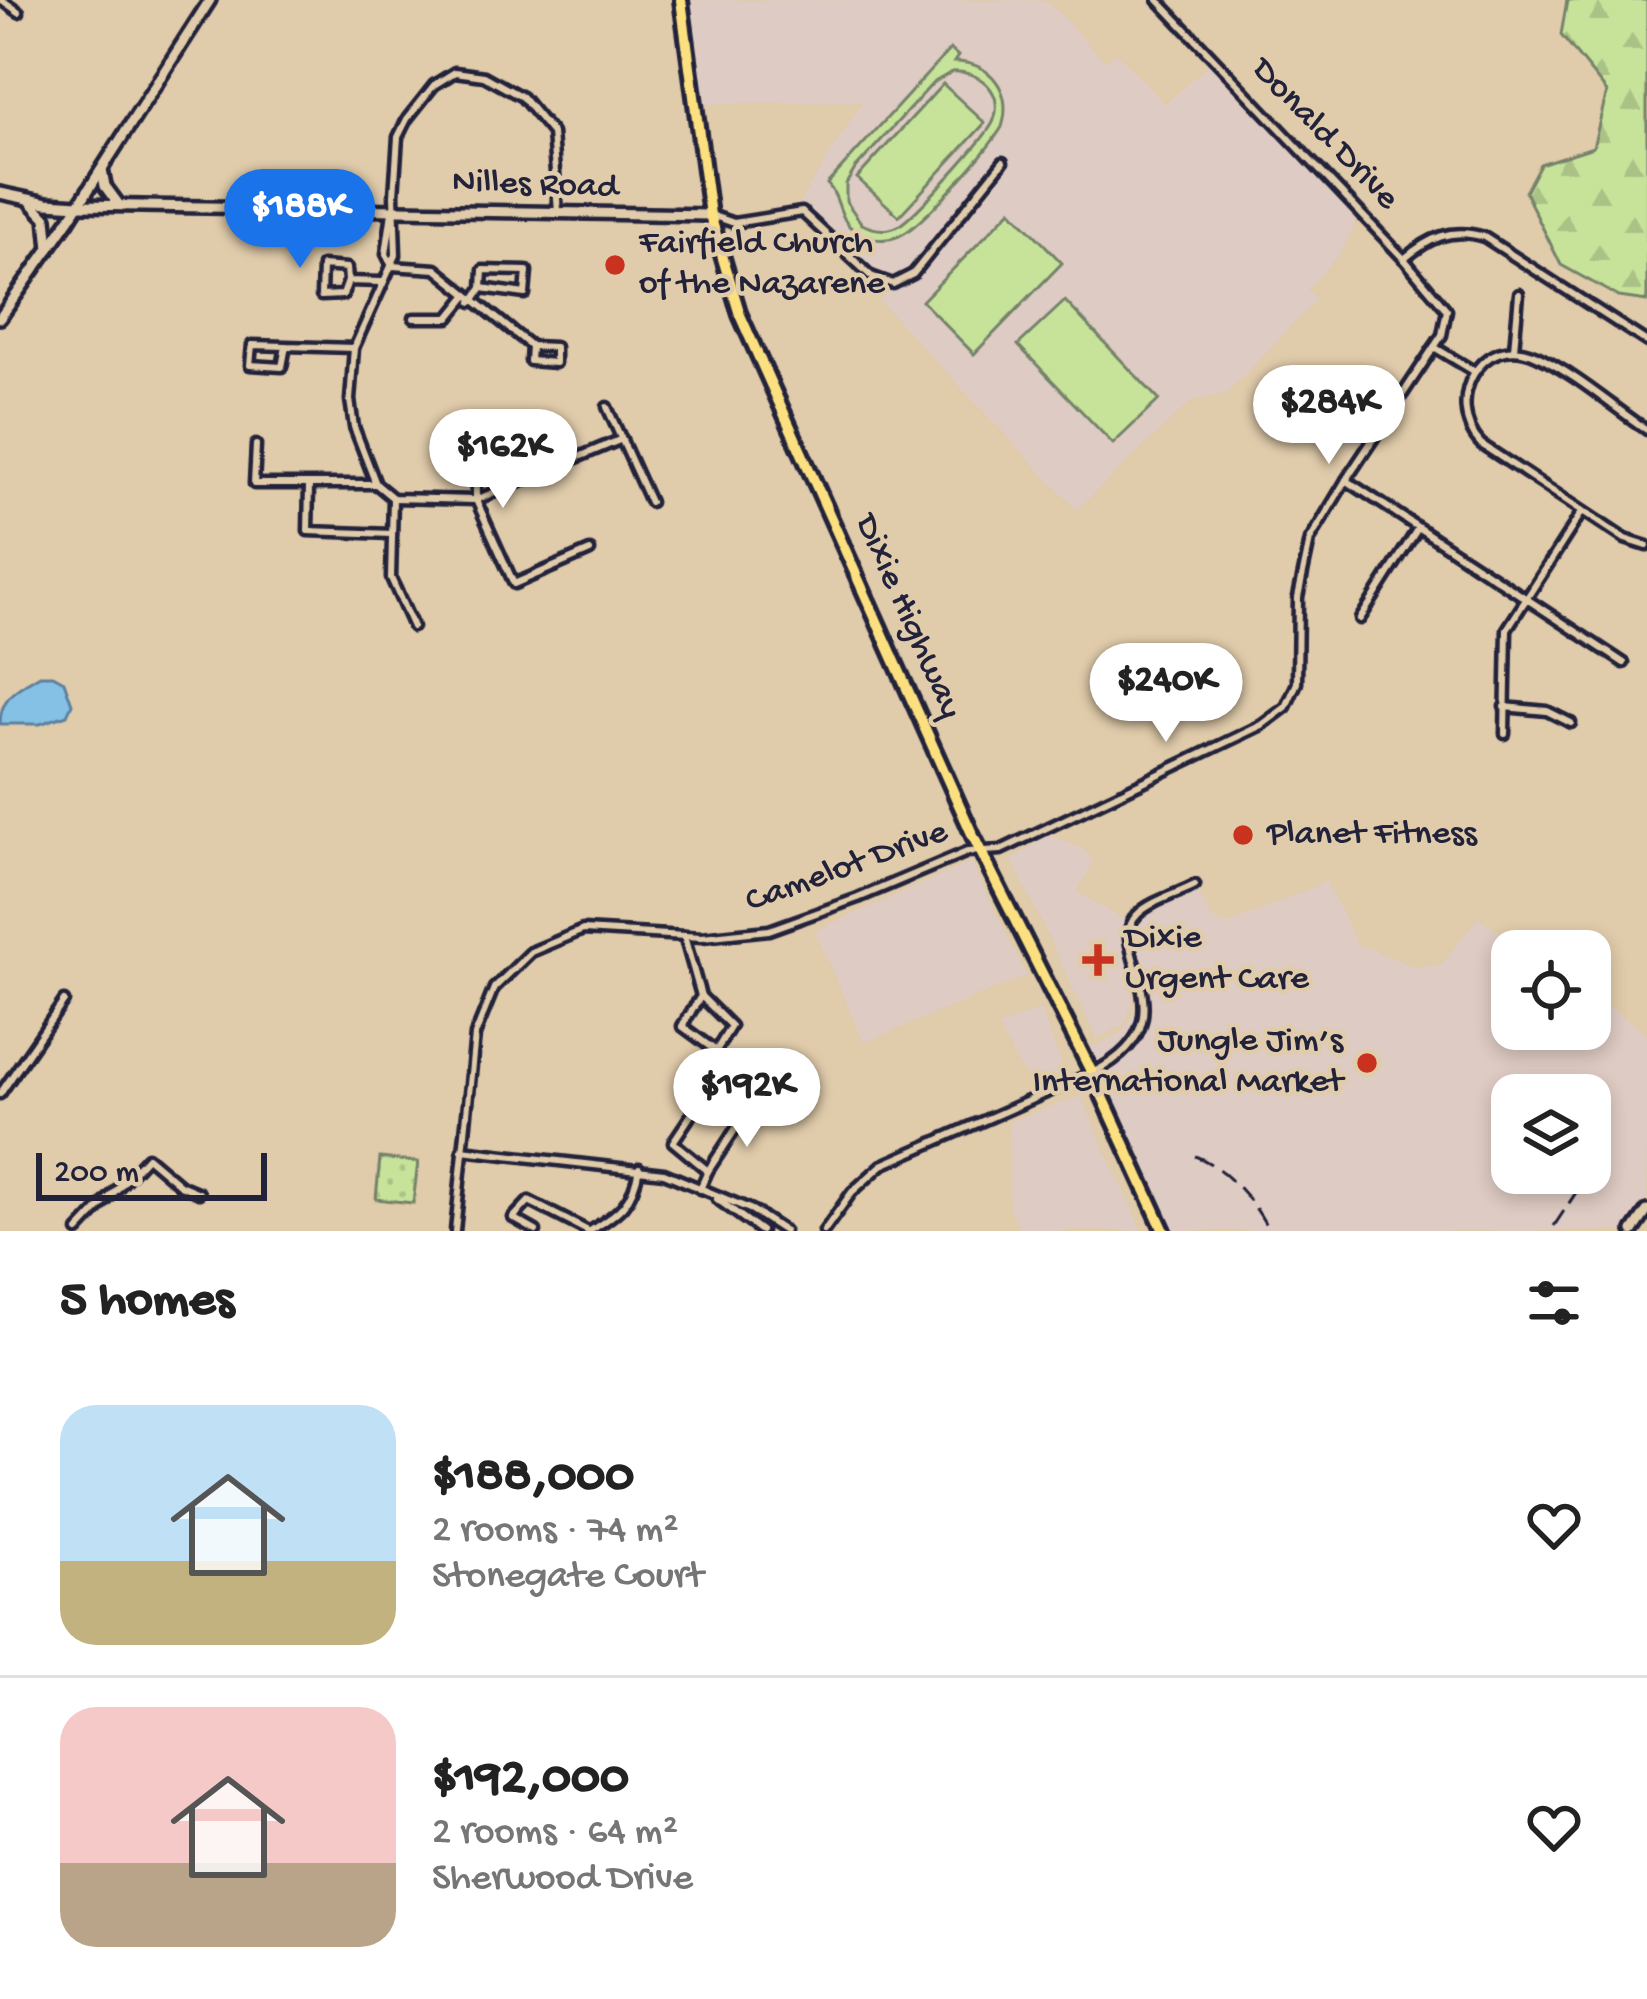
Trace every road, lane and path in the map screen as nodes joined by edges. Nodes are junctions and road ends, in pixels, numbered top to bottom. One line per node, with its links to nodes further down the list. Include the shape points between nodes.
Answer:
1 (2, 0): 5 (street)
2 (210, 0): 7 (street)
3 (681, 0): 14 (main road, Dixie Highway)
4 (1158, 0): 16 (street, Donald Drive)
5 (19, 12)
6 (1004, 162): 14 (street, via 914,274 893,284 871,276 802,212 734,223)
7 (102, 169): 10 (street); 11 (street)
8 (0, 193): 9 (street, Nilles Road)
9 (27, 199): 10 (street, Nilles Road); 15 (street, via 46,218)
10 (79, 205): 11 (street, Nilles Road); 15 (street)
11 (119, 206): 12 (street, Nilles Road)
12 (394, 209): 13 (street, Nilles Road); 13 (street, via 398,137 434,86 455,72 484,76 539,113 552,133); 17 (street, via 386,254)
13 (558, 215): 14 (street, Nilles Road)
14 (710, 215): 55 (main road, Dixie Highway, via 747,332)
15 (49, 249): 23 (street)
16 (1404, 259): 25 (street, via 1438,235 1470,232); 28 (street, Donald Drive, via 1447,310)
17 (392, 266): 19 (street); 22 (street, via 436,269)
18 (348, 281): 18 (street, via 347,268 322,266 321,296 343,296); 19 (street)
19 (381, 282): 29 (street)
20 (482, 288): 20 (street, via 483,270 527,271 525,294); 22 (street)
21 (1519, 294): 30 (street)
22 (469, 299): 24 (street, via 449,318); 27 (street)
23 (0, 318)
24 (414, 318)
25 (1647, 342)
26 (286, 346): 26 (street, via 252,344 250,365 282,367); 29 (street)
27 (531, 346): 27 (street, via 530,361 555,363 555,347)
28 (1434, 347): 31 (street); 37 (street)
29 (354, 348): 38 (street, via 354,427)
30 (1514, 350): 31 (street); 34 (street, via 1537,356)
31 (1472, 370): 43 (street, via 1468,431)
32 (607, 407): 35 (street)
33 (475, 424): 41 (street)
34 (1647, 430)
35 (622, 439): 41 (street); 42 (street)
36 (256, 445): 39 (street, via 254,484)
37 (1346, 480): 44 (street); 55 (street, Camelot Drive, via 1304,560 1297,683 1286,706 1262,725 1001,850)
38 (376, 484): 39 (street); 40 (street)
39 (310, 485): 45 (street, via 308,531)
40 (393, 498): 41 (street); 45 (street)
41 (476, 500): 47 (street, via 514,584)
42 (650, 502)
43 (1582, 512): 46 (street); 48 (street)
44 (1418, 528): 48 (street); 49 (street)
45 (392, 534): 50 (street, via 391,578)
46 (1647, 546)
47 (590, 551)
48 (1526, 598): 51 (street); 52 (street, via 1507,629)
49 (1360, 619)
50 (413, 627)
51 (1624, 663)
52 (1504, 707): 53 (street, via 1547,711); 54 (street)
53 (1571, 723)
54 (1505, 734)
55 (982, 852): 57 (street, Camelot Drive, via 769,930); 61 (main road, Dixie Highway)
56 (1195, 885): 61 (street, via 1134,917 1128,945 1144,991 1141,1024 1124,1054)
57 (684, 936): 58 (street); 64 (street, Camelot Drive, via 583,930 544,944 505,974 475,1035)
58 (701, 996): 60 (street, via 731,1026); 60 (street, via 682,1026)
59 (64, 1001): 63 (street)
60 (716, 1051): 66 (street, via 721,1070 673,1142)
61 (1092, 1073): 77 (street, via 882,1165); 78 (main road, Dixie Highway)
62 (759, 1093): 66 (street)
63 (0, 1094)
64 (462, 1150): 65 (street); 72 (street, Camelot Drive)
65 (639, 1168): 67 (street); 74 (street, via 628,1204)
66 (708, 1171): 67 (street)
67 (700, 1189): 69 (street)
68 (199, 1193): 71 (street, via 147,1156)
69 (710, 1193): 75 (street); 76 (street)
70 (1647, 1210): 79 (street)
71 (78, 1231)
72 (455, 1231)
73 (536, 1231): 74 (street, via 513,1218 529,1201)
74 (589, 1231)
75 (761, 1231)
76 (784, 1231)
77 (824, 1231)
78 (1164, 1231)
79 (1633, 1231)

